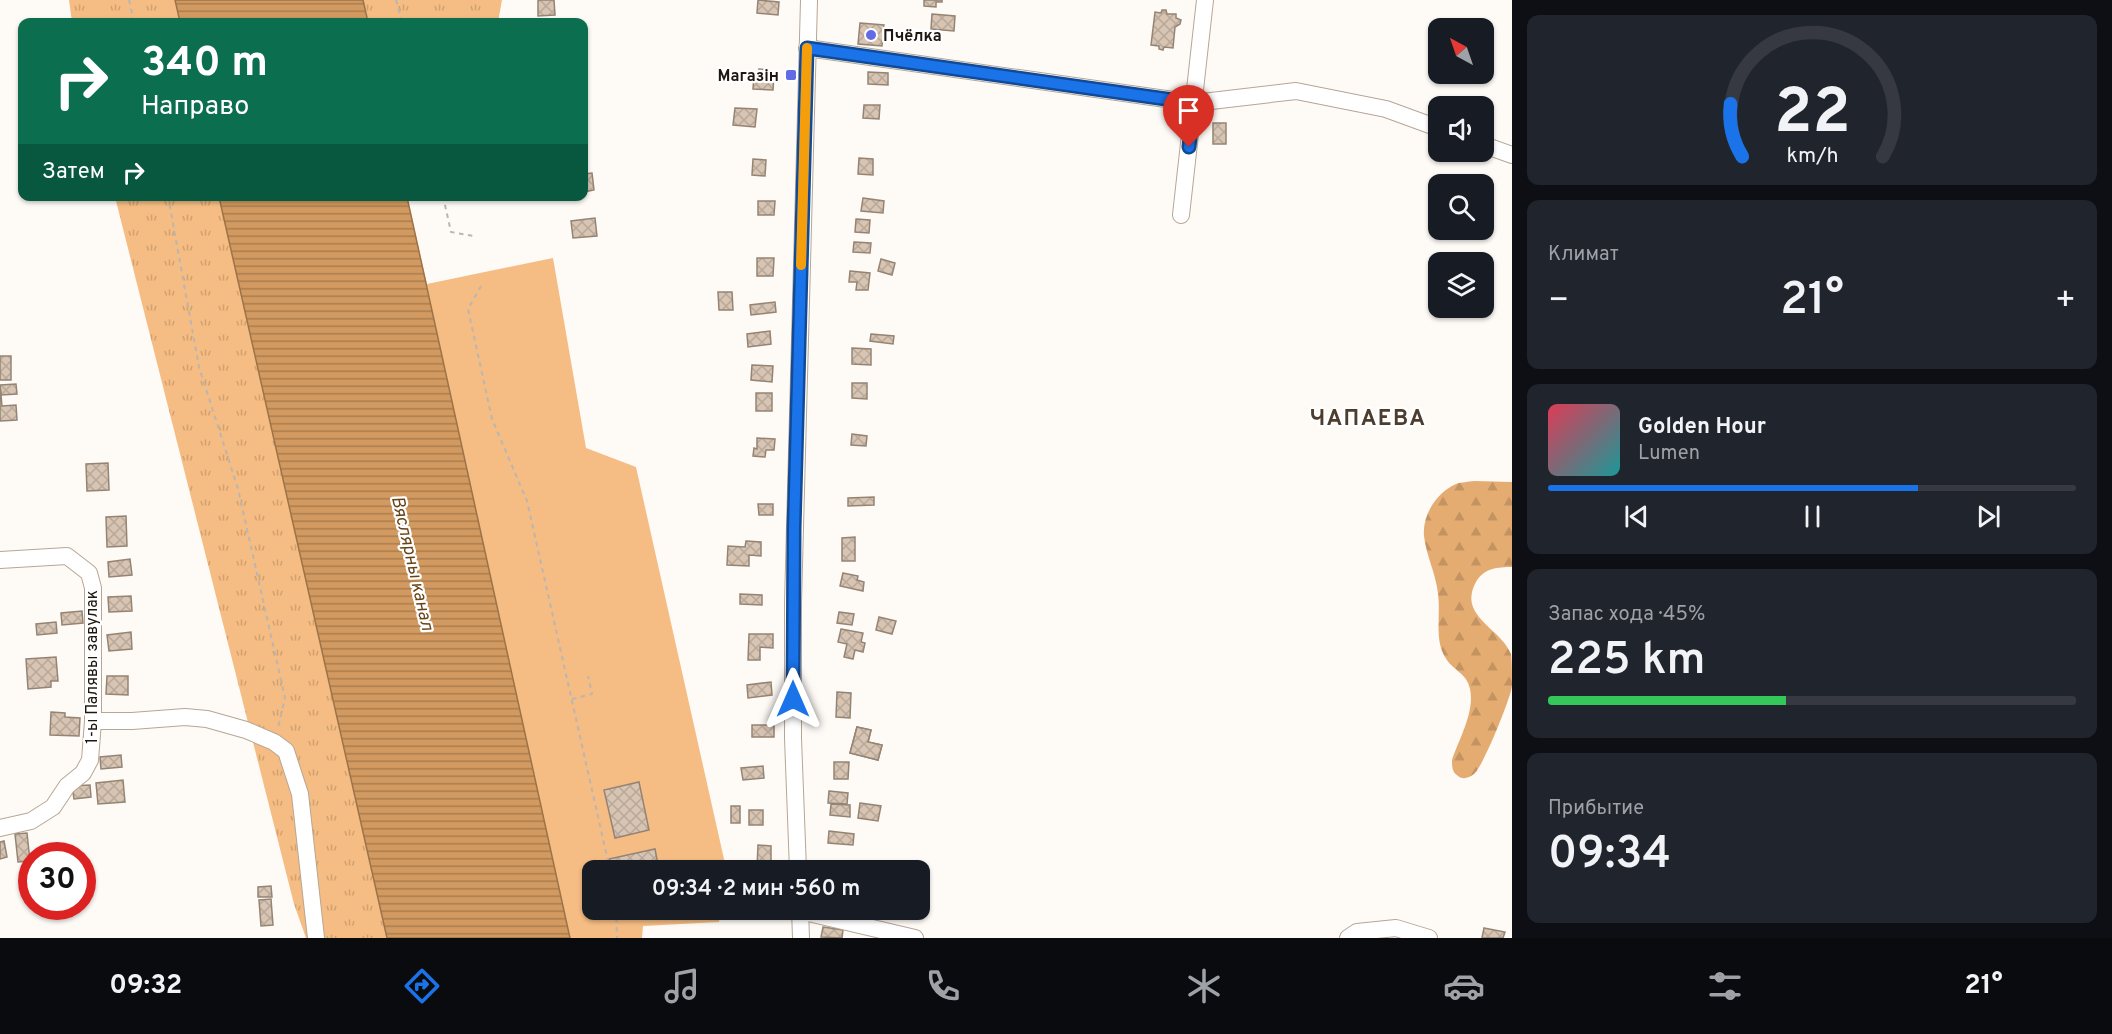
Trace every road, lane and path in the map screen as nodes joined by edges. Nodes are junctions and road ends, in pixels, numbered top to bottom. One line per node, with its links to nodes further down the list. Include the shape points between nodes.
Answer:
1 (129, 0): 5 (path)
2 (396, 0): 6 (path)
3 (809, 0): 7 (street)
4 (1205, 0): 8 (street)
5 (133, 18)
6 (401, 18)
7 (807, 48): 8 (street); 24 (street, via 793,603)
8 (1194, 103): 9 (street, via 1296,91 1386,109); 14 (street)
9 (1428, 124)
10 (1494, 149): 11 (street)
11 (1512, 155)
12 (169, 201): 21 (path, via 199,367 238,489 285,698)
13 (444, 201): 15 (path, via 451,232)
14 (1181, 215)
15 (474, 236)
16 (481, 286): 19 (path, via 468,309 492,419 527,501)
17 (0, 560): 20 (street, 1-ы Палявы завулак, via 67,556 89,573 93,588)
18 (588, 676): 19 (path, via 592,694)
19 (572, 699): 23 (path)
20 (93, 721): 21 (street, via 207,719); 22 (street, 1-ы Палявы завулак, via 90,760 83,773 67,786 53,807 31,821)
21 (274, 742): 28 (street, via 286,751 300,794)
22 (0, 828)
23 (607, 860)
24 (798, 860)
25 (617, 920): 29 (path)
26 (800, 920): 30 (street)
27 (841, 920): 31 (street)
28 (316, 938)
29 (617, 938)
30 (801, 938)
31 (915, 938)
32 (1348, 938): 33 (street, via 1357,932 1396,928)
33 (1429, 938)

